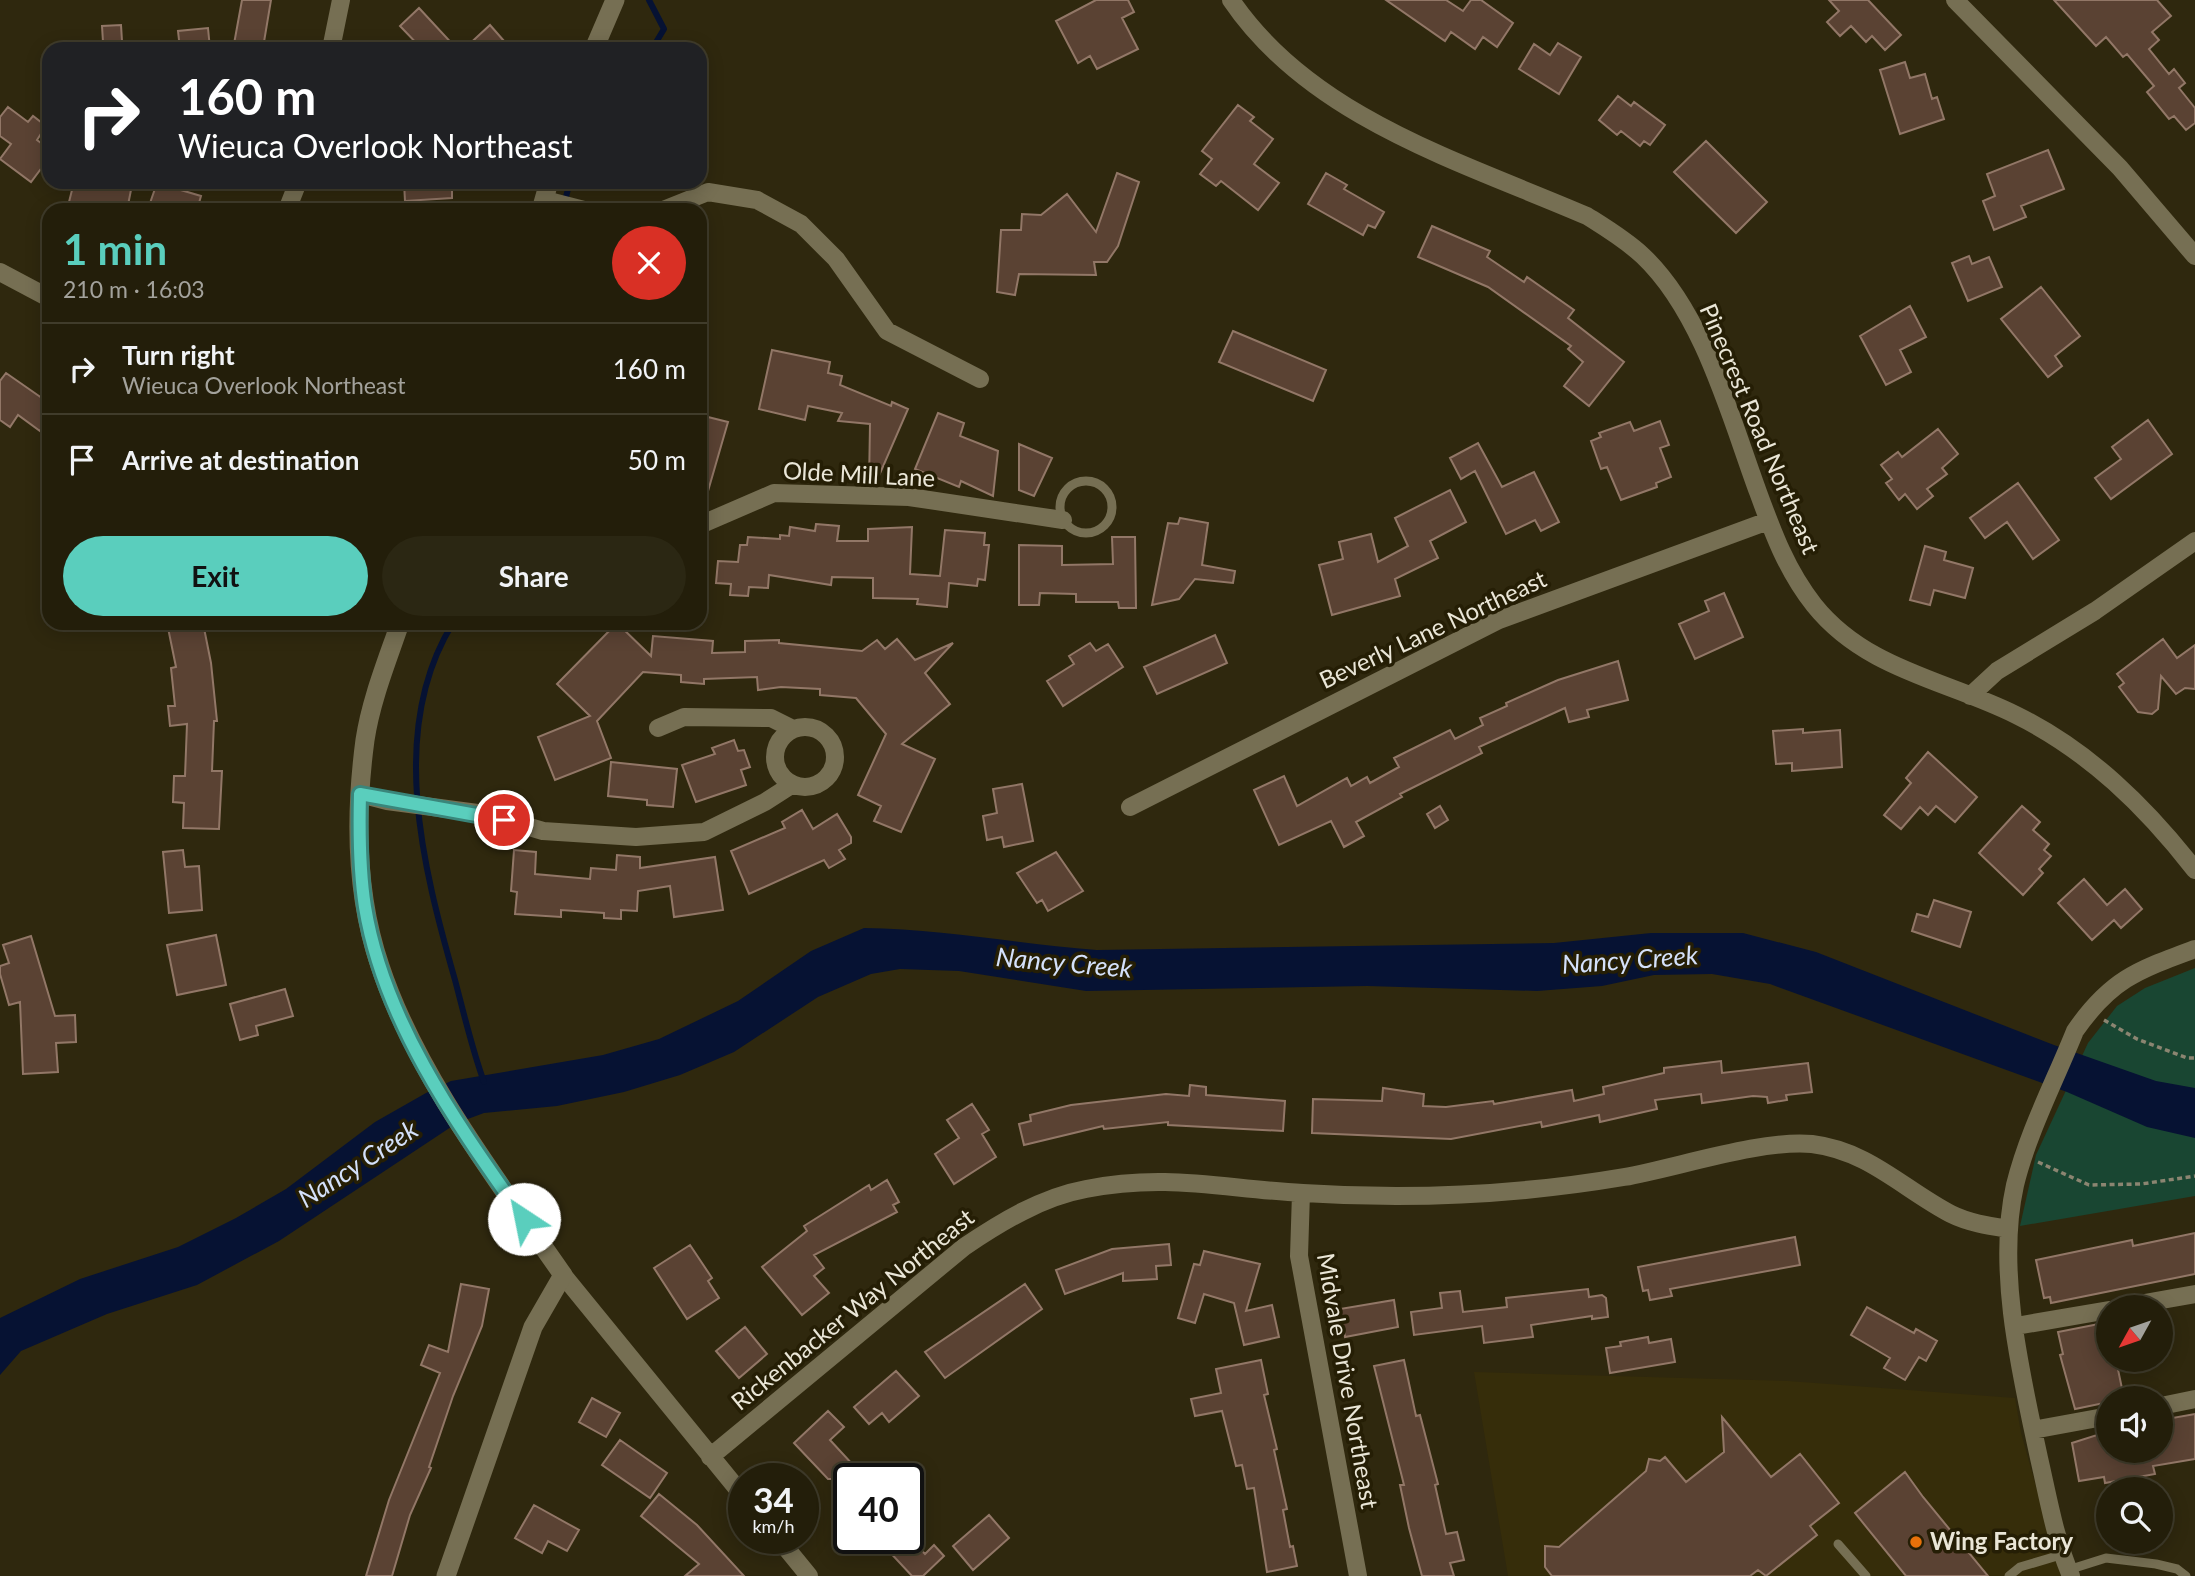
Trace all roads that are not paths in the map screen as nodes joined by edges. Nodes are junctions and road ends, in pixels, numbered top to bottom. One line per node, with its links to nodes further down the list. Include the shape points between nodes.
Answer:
1 (341, 0): 5 (street)
2 (615, 0): 6 (street)
3 (1231, 0): 14 (street, Pinecrest Road Northeast, via 1282,59 1347,108 1587,216 1643,256 1677,298 1712,368)
4 (1955, 0): 8 (street, via 2111,158)
5 (332, 42)
6 (597, 42)
7 (680, 203): 11 (street, via 708,192 757,200 801,225 836,259 887,331)
8 (2195, 256)
9 (0, 272): 10 (street)
10 (42, 294)
11 (980, 379)
12 (1063, 520): 12 (lane, via 1081,532 1102,528 1111,516 1107,491 1098,483 1076,482 1061,498); 13 (street, Olde Mill Lane, via 909,497 774,493)
13 (707, 521)
14 (1768, 521): 17 (street, Pinecrest Road Northeast, via 1796,581 1842,633 1889,664); 22 (street, Beverly Lane Northeast, via 1499,620)
15 (2195, 541): 17 (street, via 2095,611 1997,671)
16 (398, 630): 21 (street, via 365,737)
17 (1970, 696): 23 (street, Pinecrest Road Northeast, via 2014,713 2083,755 2118,784)
18 (658, 728): 19 (street, via 684,717 771,718)
19 (793, 729): 20 (street, via 778,743 775,762); 20 (street, via 821,732 834,747 835,757 821,782)
20 (793, 784): 21 (street, via 704,832 636,837 543,831 478,813)
21 (360, 794): 27 (street, via 358,851 365,908 379,963 404,1026 429,1074)
22 (1130, 807)
23 (2195, 870)
24 (2195, 949): 26 (street, via 2137,971 2110,989 2075,1031 2024,1156)
25 (1301, 1193): 26 (street, Rickenbacker Way Northeast, via 1412,1197 1523,1191 1623,1177 1777,1145 1808,1144 1857,1155 1952,1214); 36 (street, Rickenbacker Way Northeast, via 1189,1180 1144,1180 1083,1189 1031,1207 964,1247); 43 (street, Midvale Drive Northeast, via 1298,1256)
26 (2009, 1229): 31 (street)
27 (564, 1275): 36 (street); 41 (street, via 533,1327)
28 (2195, 1294): 29 (street)
29 (2174, 1298)
30 (2096, 1312): 31 (street)
31 (2016, 1326): 35 (street)
32 (2195, 1399): 33 (street)
33 (2173, 1404)
34 (2096, 1418): 35 (street)
35 (2033, 1430): 40 (street)
36 (710, 1457): 37 (street)
37 (728, 1478)
38 (1838, 1544): 44 (lane)
39 (791, 1554): 42 (street)
40 (2068, 1567): 45 (lane, via 2020,1567); 46 (lane, via 2106,1558 2156,1564)
41 (446, 1576)
42 (809, 1576)
43 (1358, 1576)
44 (1866, 1576)
45 (2009, 1576)
46 (2186, 1576)

